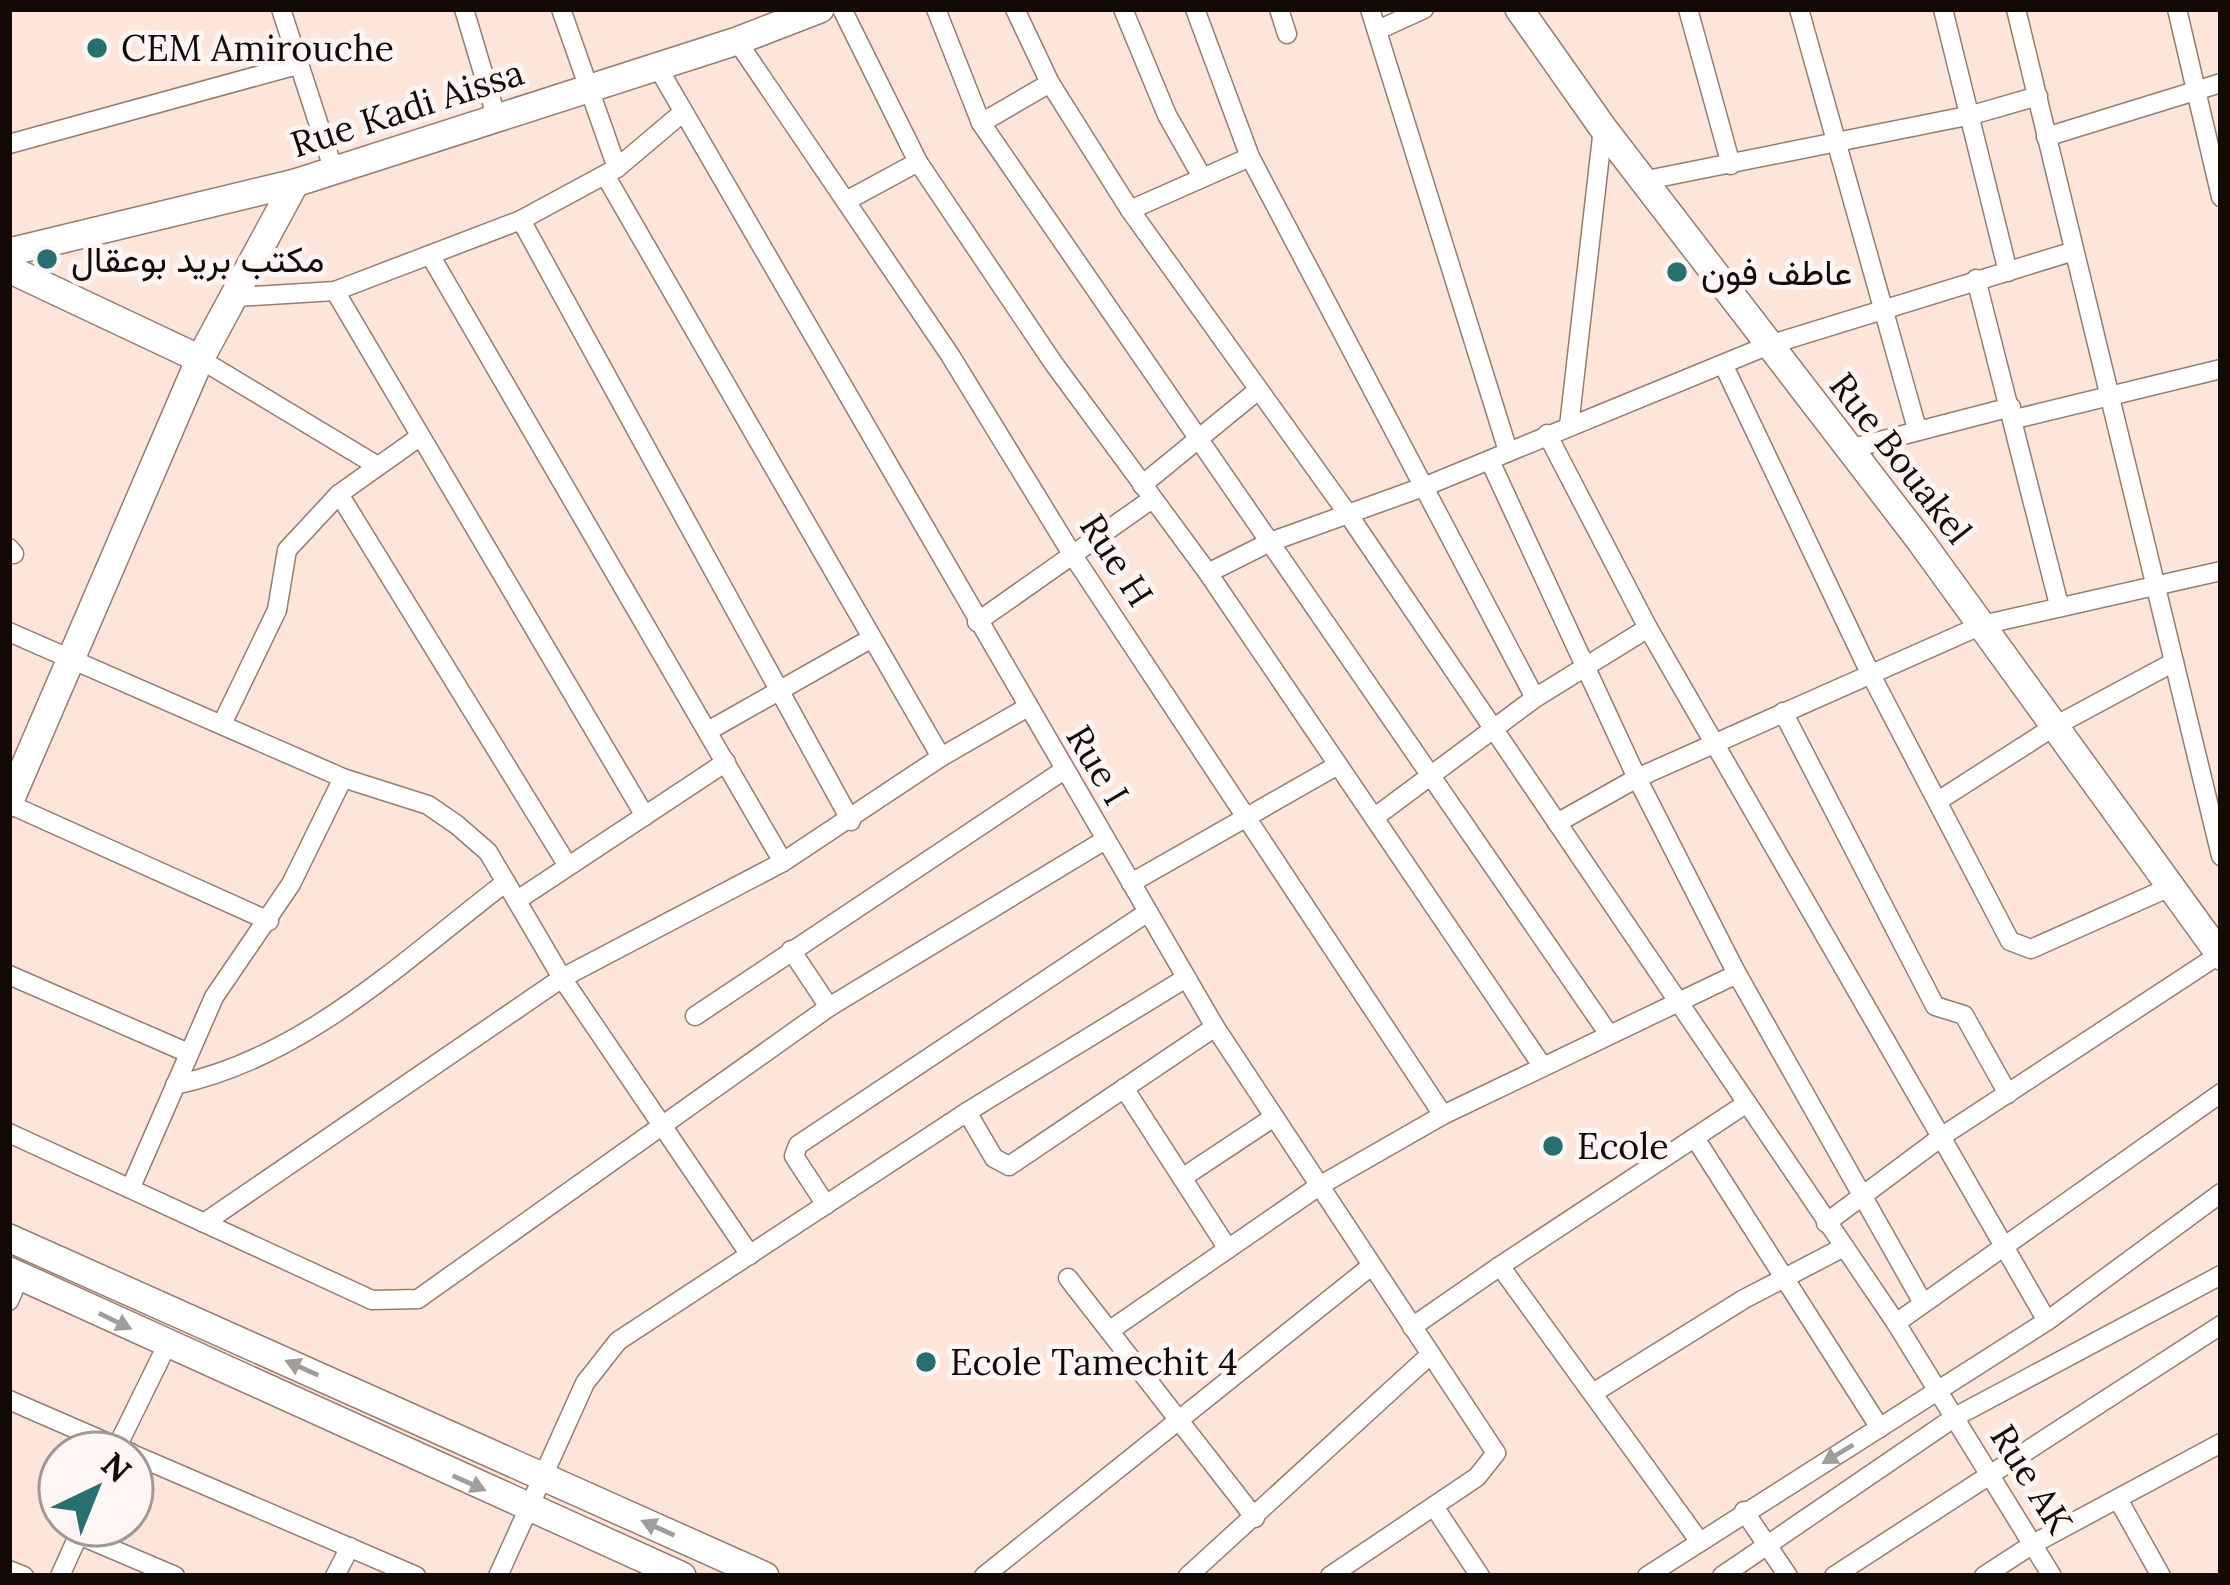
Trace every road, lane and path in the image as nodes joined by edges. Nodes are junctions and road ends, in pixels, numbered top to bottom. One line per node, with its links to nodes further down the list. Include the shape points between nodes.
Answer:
1 (280, 9): 22 (street)
2 (464, 9): 31 (street)
3 (561, 9): 26 (street)
4 (820, 9): 21 (main road, Rue Kadi Aissa)
5 (842, 9): 38 (street)
6 (936, 9): 32 (street)
7 (1016, 9): 24 (street, Rue AK)
8 (1123, 9): 42 (street)
9 (1195, 9): 37 (street)
10 (1279, 9): 20 (street)
11 (1370, 9): 19 (street)
12 (1424, 9): 19 (street)
13 (1519, 9): 33 (main road, Rue Bouakel)
14 (1688, 9): 39 (street)
15 (1799, 9): 36 (street)
16 (1943, 9): 30 (street)
17 (2016, 9): 28 (street)
18 (2177, 9): 27 (street)
19 (1380, 29): 71 (street)
20 (1287, 34)
21 (736, 41): 23 (main road, Rue Kadi Aissa); 46 (street, Rue H)
22 (297, 65): 35 (street); 40 (street)
23 (657, 66): 26 (main road, Rue Kadi Aissa); 29 (street, Rue I)
24 (1050, 83): 32 (street); 47 (street, Rue AK)
25 (2221, 83): 27 (street)
26 (590, 86): 31 (main road, Rue Kadi Aissa); 41 (street)
27 (2197, 91): 34 (street); 45 (street)
28 (2038, 96): 30 (street); 34 (street)
29 (681, 114): 41 (street); 84 (street, Rue I, via 879,440)
30 (1972, 115): 36 (street); 53 (street)
31 (496, 116): 40 (main road, Rue Kadi Aissa)
32 (981, 123): 69 (street)
33 (1603, 128): 43 (main road, Rue Bouakel); 65 (street)
34 (2046, 136): 49 (street)
35 (9, 144)
36 (1836, 144): 39 (street); 57 (street)
37 (1250, 157): 42 (street); 74 (street)
38 (918, 162): 46 (street); 75 (street)
39 (1731, 165): 43 (street)
40 (333, 168): 44 (main road, Rue Kadi Aissa)
41 (611, 172): 48 (street); 88 (street)
42 (1202, 177): 47 (street)
43 (1647, 180): 58 (main road, Rue Bouakel)
44 (295, 183): 50 (main road, Rue Kadi Aissa); 56 (main road)
45 (2221, 196)
46 (845, 201): 79 (street, Rue H)
47 (1130, 210): 62 (street, Rue AK)
48 (520, 220): 51 (street); 93 (street)
49 (2074, 251): 53 (street); 63 (street)
50 (9, 252)
51 (430, 255): 55 (street); 100 (street)
52 (9, 269): 59 (main road)
53 (2008, 272): 54 (street)
54 (1976, 279): 57 (street); 64 (street)
55 (335, 291): 56 (street); 68 (street)
56 (236, 297): 59 (main road)
57 (1883, 307): 58 (street); 66 (street)
58 (1769, 345): 60 (street); 70 (main road, Rue Bouakel)
59 (200, 359): 73 (street); 89 (main road)
60 (1724, 366): 65 (street); 92 (street)
61 (2221, 369): 63 (street)
62 (1257, 391): 69 (street); 77 (street, Rue AK)
63 (2109, 394): 64 (street); 82 (street)
64 (2013, 413): 66 (street); 83 (street)
65 (1569, 426): 67 (street)
66 (1918, 429): 70 (street)
67 (1547, 434): 71 (street); 86 (street)
68 (418, 438): 73 (street); 112 (street)
69 (1199, 441): 75 (street); 78 (street)
70 (1849, 449): 85 (main road, Rue Bouakel)
71 (1508, 451): 72 (street)
72 (1490, 461): 74 (street); 91 (street)
73 (376, 465): 76 (street)
74 (1426, 487): 77 (street); 94 (street)
75 (1147, 492): 79 (street); 81 (street)
76 (339, 494): 97 (street, via 282,559 277,610); 119 (street)
77 (1348, 514): 78 (street); 99 (street, Rue AK)
78 (1270, 542): 81 (street); 106 (street)
79 (1072, 554): 84 (street); 111 (street, Rue H)
80 (2221, 571): 82 (street)
81 (1208, 573): 104 (street)
82 (2157, 585): 83 (street); 90 (street)
83 (2059, 605): 85 (street)
84 (977, 622): 95 (street, Rue I)
85 (1982, 625): 92 (street); 98 (main road, Rue Bouakel)
86 (1648, 628): 91 (street); 101 (street)
87 (9, 632): 89 (street)
88 (872, 638): 93 (street); 102 (street)
89 (68, 658): 97 (street); 110 (main road)
90 (2174, 662): 98 (street); 117 (street)
91 (1586, 665): 94 (street); 108 (street)
92 (1870, 673): 96 (street); 109 (street)
93 (779, 690): 100 (street); 114 (street)
94 (1535, 698): 99 (street)
95 (1026, 708): 102 (street); 105 (street, Rue I)
96 (1784, 712): 101 (street); 142 (street, via 1935,1006 1964,1015)
97 (223, 722): 107 (street)
98 (2056, 725): 109 (street); 122 (main road, Rue Bouakel)
99 (1490, 730): 106 (street); 115 (street, Rue AK)
100 (708, 731): 103 (street)
101 (1715, 743): 108 (street); 149 (street)
102 (941, 757): 114 (street)
103 (726, 762): 112 (street); 118 (street)
104 (1338, 765): 111 (street); 113 (street)
105 (1064, 770): 116 (street, Rue I); 126 (street)
106 (1432, 773): 113 (street); 136 (street)
107 (343, 778): 120 (street, via 428,805 488,853); 125 (street)
108 (1637, 778): 115 (street); 128 (street)
109 (1938, 801): 122 (street, via 2010,940 2023,950)
110 (9, 803): 125 (street)
111 (1249, 814): 121 (street); 145 (street, Rue H)
112 (645, 816): 119 (street)
113 (1375, 817): 138 (street)
114 (851, 821): 118 (street)
115 (1557, 823): 132 (street, Rue AK)
116 (1105, 840): 121 (street, Rue I); 133 (street)
117 (2221, 856)
118 (783, 862): 130 (street)
119 (568, 866): 123 (street)
120 (506, 882): 123 (street); 139 (street, via 275,1051 226,1074)
121 (1131, 883): 124 (street, Rue I)
122 (2170, 887): 127 (main road, Rue Bouakel)
123 (519, 898): 130 (street)
124 (1148, 912): 131 (street, Rue I); 156 (street, via 798,1145 794,1156)
125 (269, 921): 137 (street)
126 (791, 950): 133 (street); 134 (street)
127 (2221, 955): 142 (street)
128 (1737, 974): 132 (street); 155 (street)
129 (9, 975): 137 (street)
130 (562, 978): 147 (street); 157 (street)
131 (1186, 978): 135 (street, Rue I); 144 (street)
132 (1678, 1001): 136 (street); 143 (street, Rue AK)
133 (830, 1007): 147 (street)
134 (695, 1016)
135 (1215, 1027): 140 (street); 146 (street, Rue I)
136 (1608, 1033): 138 (street)
137 (186, 1052): 139 (street)
138 (1544, 1066): 145 (street)
139 (175, 1084): 153 (street)
140 (1124, 1088): 144 (street, via 1010,1166 994,1158); 151 (street)
141 (2221, 1093): 160 (street)
142 (2008, 1094): 149 (street)
143 (1747, 1103): 150 (street); 158 (street, Rue AK)
144 (967, 1112): 156 (street)
145 (1442, 1114): 152 (street)
146 (1274, 1117): 151 (street); 152 (street, Rue I)
147 (663, 1126): 157 (street, via 404,1303 372,1300); 163 (street)
148 (9, 1133): 153 (street)
149 (1944, 1135): 155 (street); 160 (street)
150 (1695, 1138): 164 (street); 167 (street)
151 (1182, 1178): 162 (street)
152 (1319, 1186): 162 (street); 165 (street, Rue I)
153 (131, 1187): 157 (street)
154 (2221, 1192): 171 (street)
155 (1863, 1194): 158 (street); 170 (street)
156 (826, 1205): 163 (street)
157 (204, 1223)
158 (1826, 1223): 161 (street, Rue AK)
159 (9, 1238): 189 (main road, one-way to 159)
160 (2004, 1245): 170 (street); 171 (street)
161 (1844, 1247): 167 (street); 172 (street, Rue AK)
162 (1228, 1249): 175 (street)
163 (750, 1255): 189 (street, via 604,1355)
164 (1500, 1266): 174 (street); 179 (street)
165 (1370, 1267): 174 (street, Rue I); 182 (street)
166 (2221, 1274): 181 (street)
167 (1787, 1275): 179 (street); 183 (street)
168 (1068, 1278): 175 (street)
169 (12, 1282): 176 (main road, one-way to 176)
170 (1923, 1303): 172 (street)
171 (2047, 1321): 178 (street)
172 (1896, 1322): 178 (street, Rue AK)
173 (2221, 1325): 188 (street)
174 (1412, 1327): 177 (street, Rue I)
175 (1109, 1331): 182 (street)
176 (166, 1346): 185 (street); 192 (main road, one-way to 192)
177 (1432, 1354): 191 (street, Rue I, via 1496,1454); 194 (street)
178 (1938, 1393): 181 (street, Rue AK); 183 (street)
179 (1593, 1394): 195 (street)
180 (9, 1400): 184 (street)
181 (1955, 1418): 188 (street, Rue AK); 197 (street)
182 (1179, 1420): 194 (street); 209 (street)
183 (1880, 1428): 193 (street, one-way to 193)
184 (74, 1429)
185 (132, 1429)
186 (2220, 1446): 190 (street)
187 (156, 1465): 198 (street)
188 (1989, 1474): 196 (street, Rue AK); 216 (street)
189 (547, 1479): 192 (street); 208 (main road, one-way to 189)
190 (2119, 1502): 196 (street); 219 (street)
191 (1435, 1508): 200 (street); 211 (street)
192 (530, 1510): 206 (street); 207 (main road)
193 (1744, 1511): 195 (street); 197 (street)
194 (1255, 1518): 210 (street)
195 (1700, 1542): 213 (street)
196 (2032, 1544): 217 (street); 218 (street, Rue AK)
197 (1767, 1545): 214 (street); 215 (street)
198 (350, 1547): 204 (street); 205 (street)
199 (120, 1549): 203 (street)
200 (1476, 1569): 212 (street)
201 (9, 1570): 202 (street)
202 (24, 1576)
203 (175, 1576)
204 (335, 1576)
205 (416, 1576)
206 (498, 1576)
207 (682, 1576)
208 (765, 1576)
209 (984, 1576)
210 (1188, 1576)
211 (1330, 1576)
212 (1452, 1576)
213 (1647, 1576)
214 (1722, 1576)
215 (1788, 1576)
216 (1834, 1576)
217 (1984, 1576)
218 (2052, 1576)
219 (2161, 1576)

